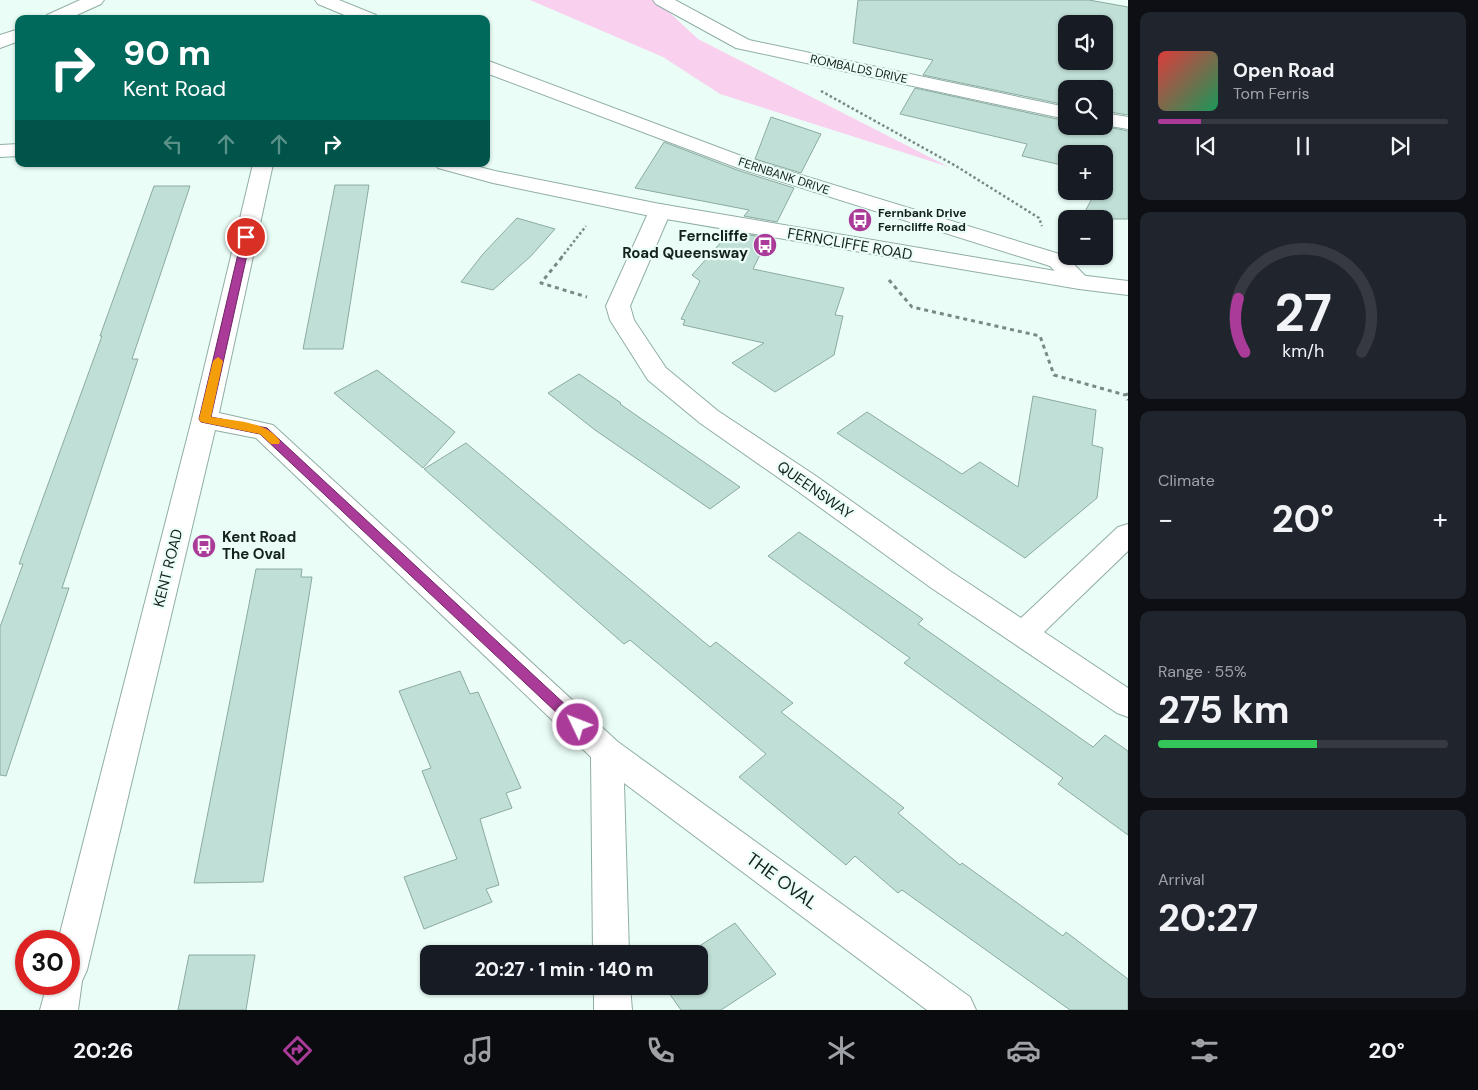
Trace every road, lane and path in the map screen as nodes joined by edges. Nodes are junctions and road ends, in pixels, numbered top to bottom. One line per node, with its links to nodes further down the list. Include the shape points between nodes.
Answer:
1 (95, 0): 4 (street)
2 (324, 0): 5 (street)
3 (662, 0): 10 (street, ROMBALDS DRIVE, via 743,44)
4 (62, 15)
5 (360, 15)
6 (15, 36): 7 (street)
7 (0, 42)
8 (490, 68): 20 (street, FERNBANK DRIVE, via 745,164)
9 (821, 91): 20 (path, via 956,166 1039,218)
10 (1058, 111)
11 (1113, 120): 12 (street)
12 (1128, 123)
13 (15, 150): 14 (street)
14 (0, 151)
15 (262, 167): 27 (street, KENT ROAD)
16 (456, 167): 17 (street, FERNCLIFFE ROAD)
17 (606, 200): 18 (street, FERNCLIFFE ROAD); 24 (path, via 541,283)
18 (660, 211): 19 (street, FERNCLIFFE ROAD); 24 (street)
19 (894, 252): 22 (street, FERNCLIFFE ROAD); 25 (path, via 885,275 912,307 1040,336 1054,375)
20 (1058, 261)
21 (1062, 265): 22 (street, FERNBANK DRIVE)
22 (1079, 282): 23 (street, FERNCLIFFE ROAD)
23 (1128, 288)
24 (618, 306): 29 (street, QUEENSWAY, via 622,320 657,374 709,417)
25 (1127, 394): 26 (path)
26 (1128, 400)
27 (205, 419): 31 (street, THE OVAL, via 264,431); 32 (street, KENT ROAD)
28 (1128, 534): 29 (street)
29 (1024, 634): 30 (street, QUEENSWAY)
30 (1128, 704)
31 (607, 752): 33 (street); 38 (street, THE OVAL)
32 (79, 930)
33 (611, 945)
34 (63, 995): 36 (street)
35 (612, 995): 37 (street)
36 (59, 1010)
37 (613, 1010)
38 (957, 1010)

